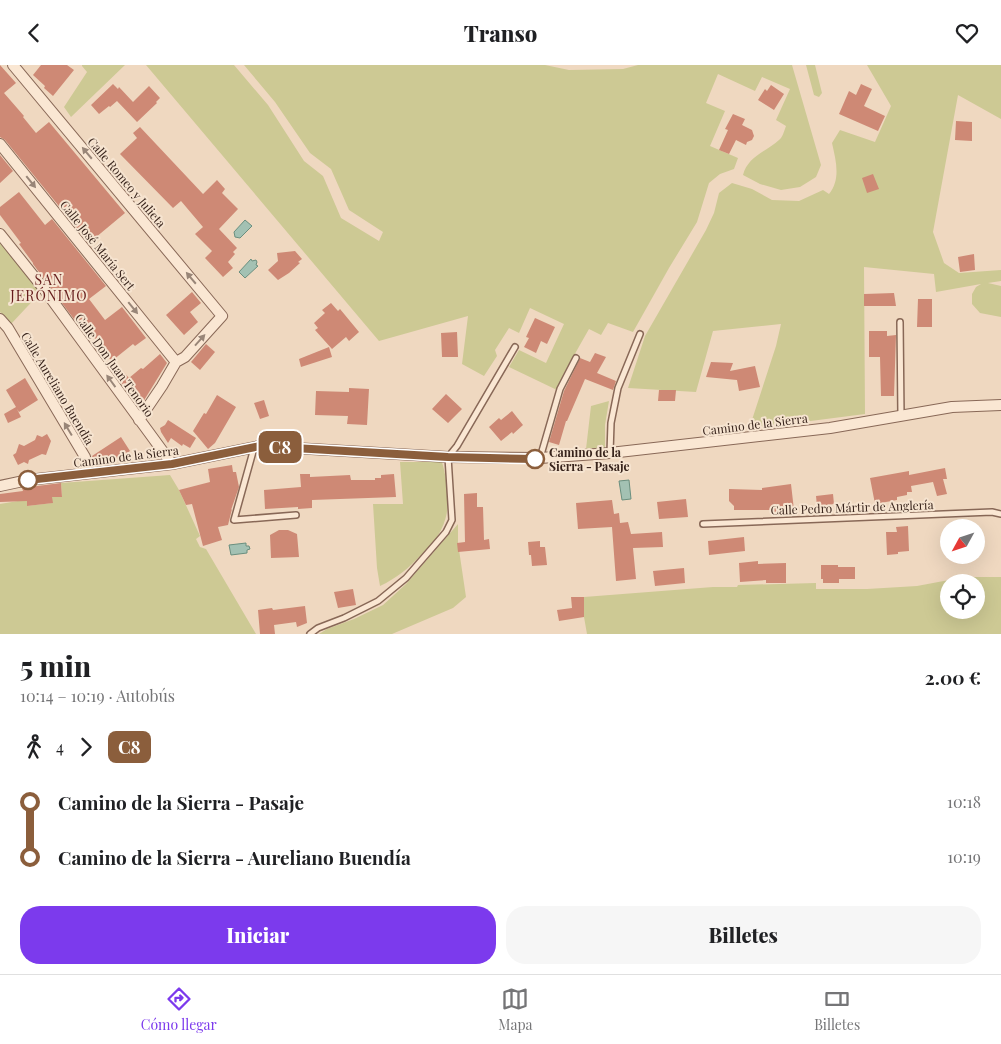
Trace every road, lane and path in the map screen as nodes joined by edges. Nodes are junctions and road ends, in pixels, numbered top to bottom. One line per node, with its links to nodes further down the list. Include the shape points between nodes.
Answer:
1 (13, 65): 9 (street, Calle Romeo y Julieta, one-way to 1, via 185,357 222,315)
2 (0, 144): 9 (street, Calle José María Sert, one-way to 9)
3 (0, 234): 12 (street, Calle Don Juan Tenorio, one-way to 3)
4 (0, 319): 18 (street, Calle Aureliano Buendía, one-way to 4, via 84,457)
5 (900, 322): 11 (lane)
6 (640, 334): 14 (lane, via 618,388 611,423)
7 (515, 347): 15 (lane)
8 (576, 358): 16 (lane, via 560,389)
9 (176, 362): 12 (street)
10 (1001, 405): 11 (street, Camino de la Sierra, via 952,407)
11 (902, 416): 14 (street, Camino de la Sierra, via 830,428)
12 (139, 420): 17 (street, Calle Don Juan Tenorio)
13 (254, 447): 15 (street, Camino de la Sierra); 17 (street, Camino de la Sierra); 21 (lane, via 234,519)
14 (610, 453): 16 (street, Camino de la Sierra)
15 (448, 457): 16 (street, Camino de la Sierra); 23 (lane, via 452,520 436,545 406,578 378,601)
16 (540, 459)
17 (172, 464): 18 (street, Camino de la Sierra)
18 (87, 473): 19 (street, Camino de la Sierra)
19 (0, 486)
20 (1001, 514): 22 (lane, Calle Pedro Mártir de Anglería)
21 (296, 515)
22 (703, 523)
23 (310, 634)

